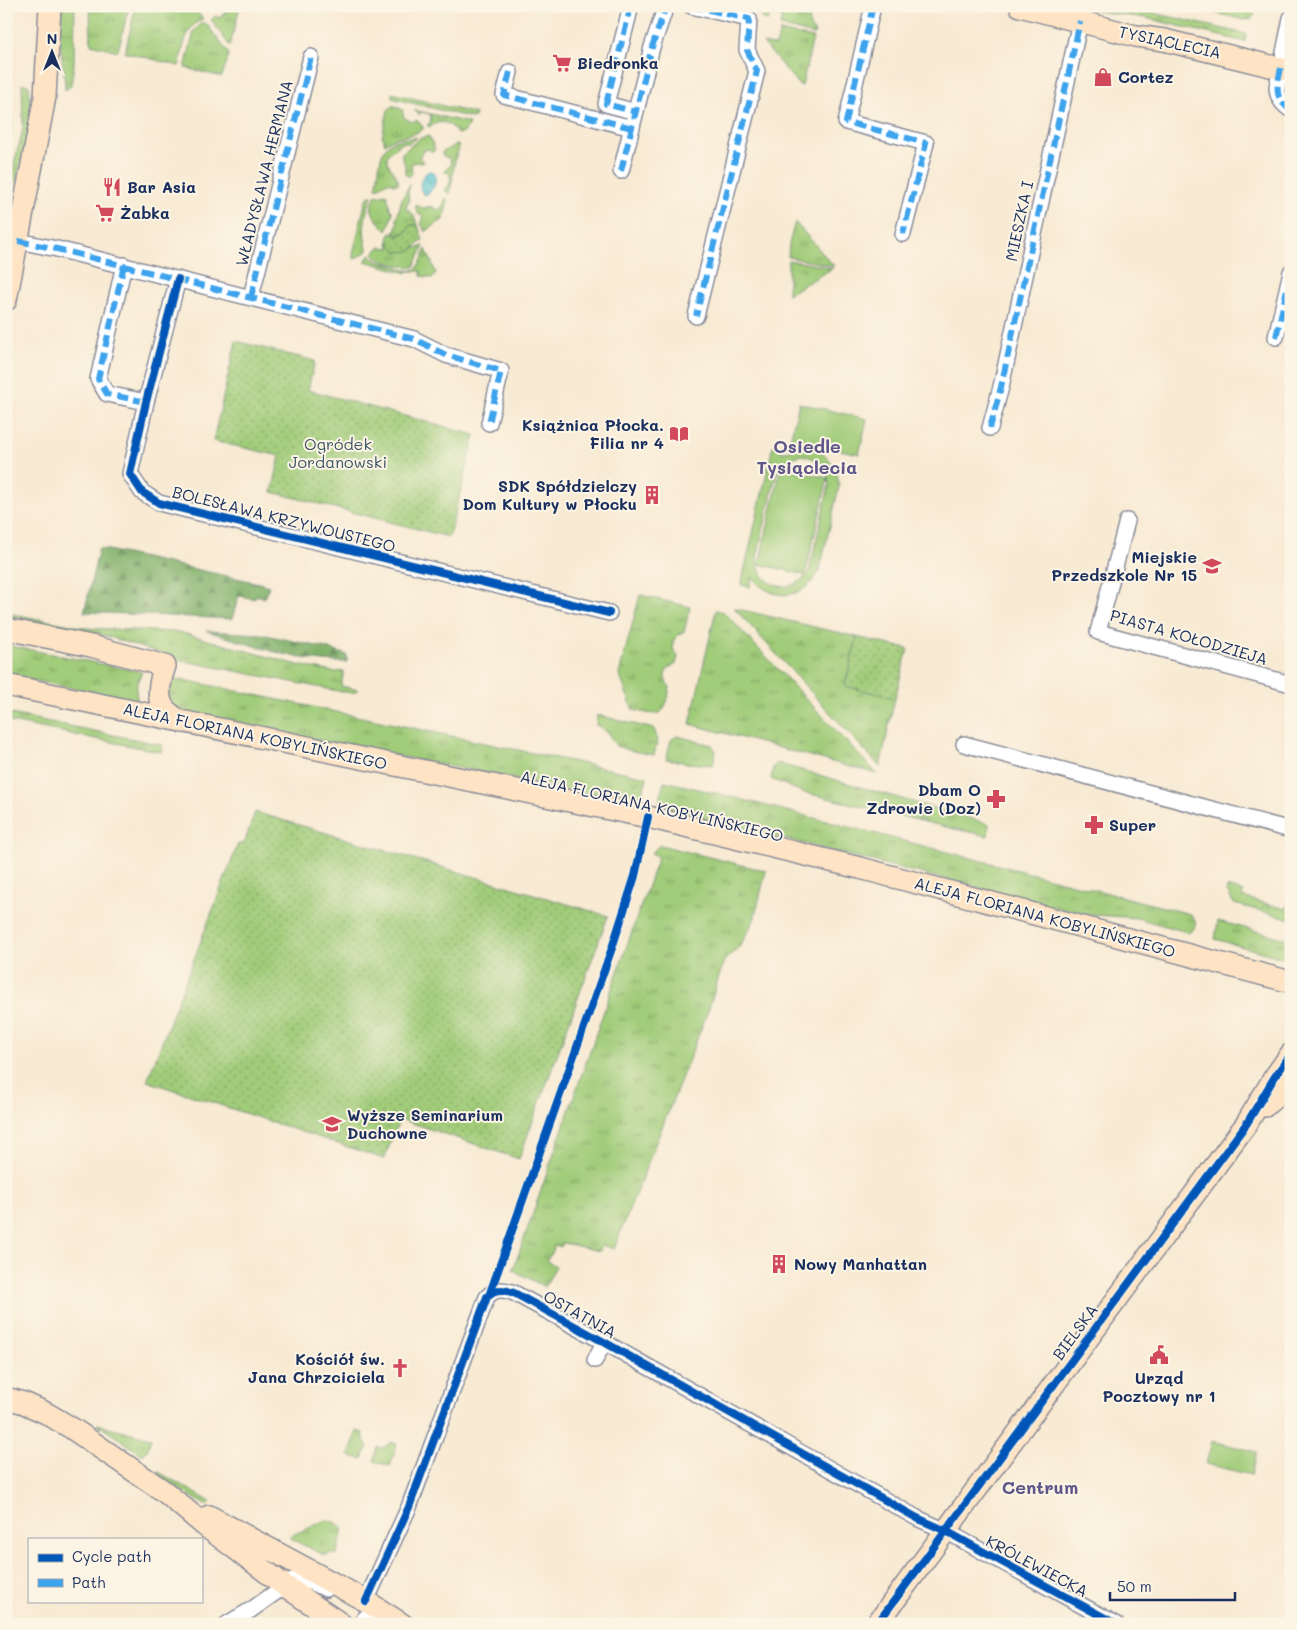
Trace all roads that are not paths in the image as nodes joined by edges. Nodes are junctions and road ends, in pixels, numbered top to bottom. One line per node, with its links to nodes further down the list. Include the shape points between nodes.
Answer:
1 (50, 6): 17 (street, via 46,97)
2 (631, 6): 13 (street, via 606,104)
3 (666, 6): 13 (street)
4 (691, 6): 23 (street, via 749,19 747,50 757,71)
5 (873, 6): 16 (street, via 846,122 926,143)
6 (1020, 6): 8 (street, TYSIĄCLECIA)
7 (1291, 18): 10 (street)
8 (1080, 21): 10 (street, TYSIĄCLECIA); 27 (street, MIESZKA I)
9 (312, 56): 21 (street, WŁADYSŁAWA HERMANA)
10 (1286, 70): 12 (street, via 1277,91 1282,104)
11 (510, 72): 14 (street, via 504,95)
12 (1291, 110)
13 (636, 112): 14 (street)
14 (632, 128): 15 (street)
15 (621, 171)
16 (903, 234)
17 (18, 241): 18 (street); 22 (street)
18 (124, 265): 20 (street); 25 (street, via 98,379 107,394)
19 (1291, 272): 24 (street)
20 (178, 279): 21 (street); 25 (street, BOLESŁAWA KRZYWOUSTEGO)
21 (251, 297): 26 (street, via 414,339 446,355 501,371)
22 (6, 300)
23 (696, 316)
24 (1276, 337)
25 (146, 402): 29 (street, BOLESŁAWA KRZYWOUSTEGO, via 130,474 142,492 159,503)
26 (489, 423)
27 (990, 428)
28 (1127, 521): 31 (street, PIASTA KOŁODZIEJA, via 1098,632)
29 (609, 613)
30 (6, 629): 33 (street, via 91,646 165,666 159,695 166,711)
31 (1291, 684)
32 (6, 685): 33 (street, ALEJA FLORIANA KOBYLIŃSKIEGO)
33 (182, 722): 36 (street, ALEJA FLORIANA KOBYLIŃSKIEGO, via 648,817 755,842)
34 (964, 744): 35 (street)
35 (1291, 830)
36 (1287, 983)
37 (1291, 1054): 39 (street, BIELSKA)
38 (1291, 1082): 39 (street, BIELSKA)
39 (1247, 1124): 44 (street, BIELSKA)
40 (604, 1342): 41 (street); 44 (street, OSTATNIA, via 917,1518); 47 (street, OSTATNIA, via 514,1293 502,1290 490,1293 409,1507)
41 (595, 1360)
42 (6, 1398): 43 (street, via 46,1413)
43 (165, 1492): 45 (street); 46 (street)
44 (946, 1531): 53 (street, BIELSKA); 54 (street, KRÓLEWIECKA)
45 (274, 1550): 46 (street, via 284,1569); 47 (street)
46 (285, 1586): 48 (street); 49 (street); 51 (street, via 293,1580 311,1582)
47 (366, 1601): 52 (street)
48 (227, 1624)
49 (341, 1624)
50 (360, 1624): 51 (street, via 365,1618 376,1617)
51 (395, 1624)
52 (402, 1624)
53 (877, 1624)
54 (1116, 1624)

